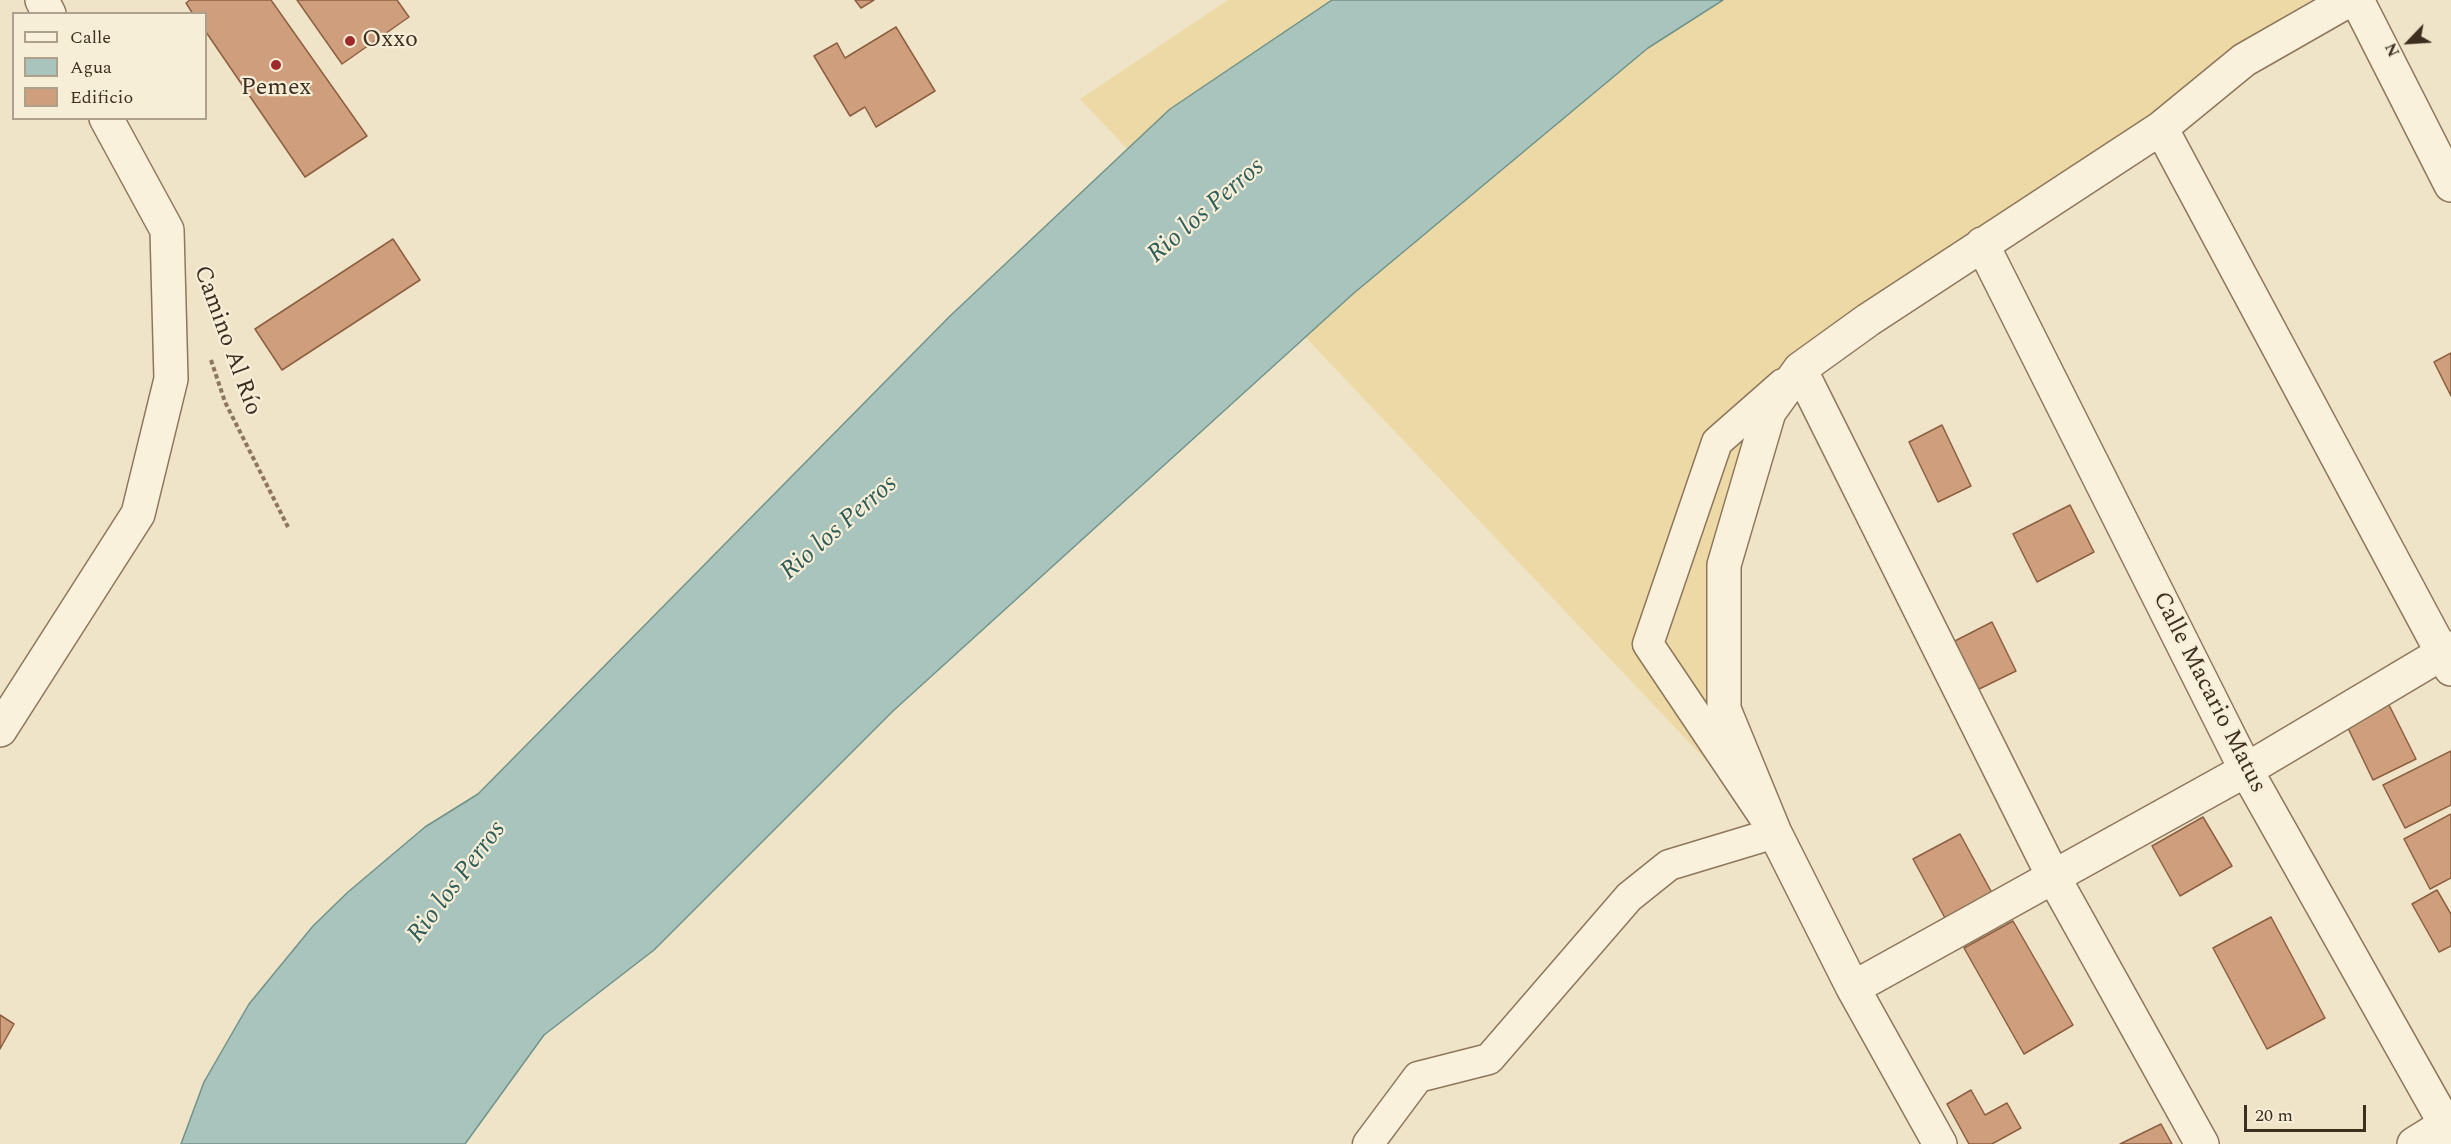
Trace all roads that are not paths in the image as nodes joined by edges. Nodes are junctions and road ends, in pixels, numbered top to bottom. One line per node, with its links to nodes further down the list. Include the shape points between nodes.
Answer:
1 (2349, 0): 4 (street, via 2244,60)
2 (2357, 0): 5 (street)
3 (107, 120): 9 (street, via 167,230 171,379 138,514)
4 (2160, 128): 6 (street); 8 (street)
5 (2451, 185)
6 (1982, 244): 7 (street); 10 (street, Calle Macario Matus)
7 (1800, 369): 11 (street, via 1769,412 1724,565 1724,709); 11 (street, via 1717,442 1648,644); 12 (street)
8 (2448, 657): 10 (street)
9 (0, 730)
10 (2246, 770): 12 (street); 14 (street, Calle Macario Matus)
11 (1775, 833): 13 (street); 15 (street, via 1669,865 1629,897 1489,1059 1418,1077)
12 (2054, 878): 13 (street); 17 (street)
13 (1853, 988): 16 (street)
14 (2449, 1126): 18 (street)
15 (1368, 1144)
16 (1940, 1144)
17 (2202, 1144)
18 (2414, 1144)

